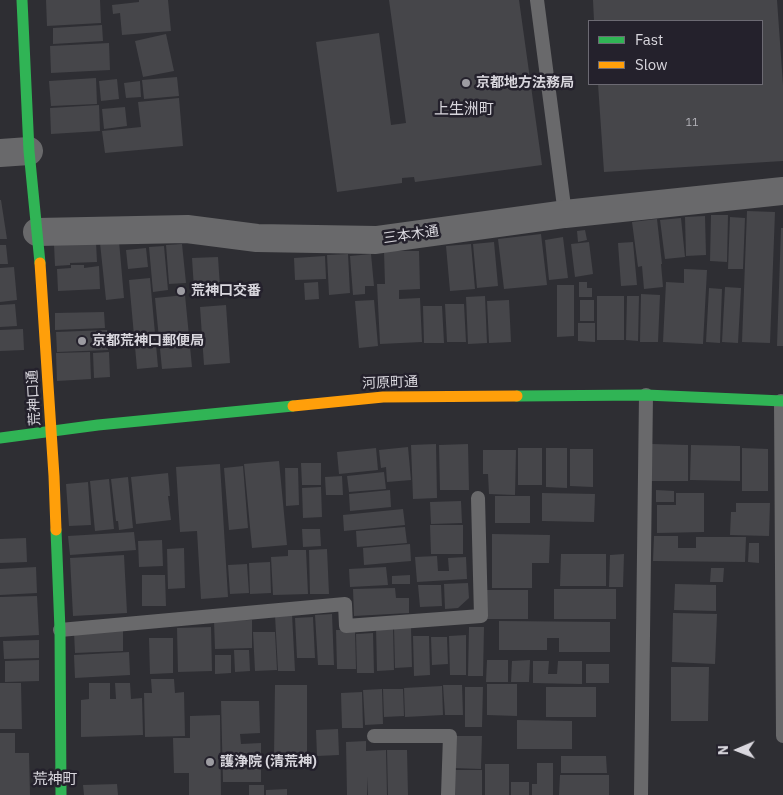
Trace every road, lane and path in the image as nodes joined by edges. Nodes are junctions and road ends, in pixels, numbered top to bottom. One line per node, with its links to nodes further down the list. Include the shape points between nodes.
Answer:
1 (22, 0): 3 (street, 荒神口通)
2 (537, 0): 6 (lane)
3 (29, 151): 4 (street); 7 (street, 荒神口通)
4 (0, 152)
5 (783, 191): 6 (street, 三本木通)
6 (565, 214): 7 (street, 三本木通, via 376,240 257,238 186,229)
7 (37, 232): 10 (street, 荒神口通)
8 (646, 395): 9 (street, 河原町通); 10 (street, 河原町通, via 382,397); 18 (lane)
9 (782, 401): 15 (lane)
10 (51, 431): 11 (street, 河原町通); 13 (street, 荒神口通)
11 (0, 438)
12 (478, 498): 13 (lane, via 481,616 346,626 345,604)
13 (60, 630): 16 (street, 荒神口通)
14 (374, 736): 17 (lane, via 450,736)
15 (783, 736)
16 (61, 795)
17 (448, 795)
18 (641, 795)

